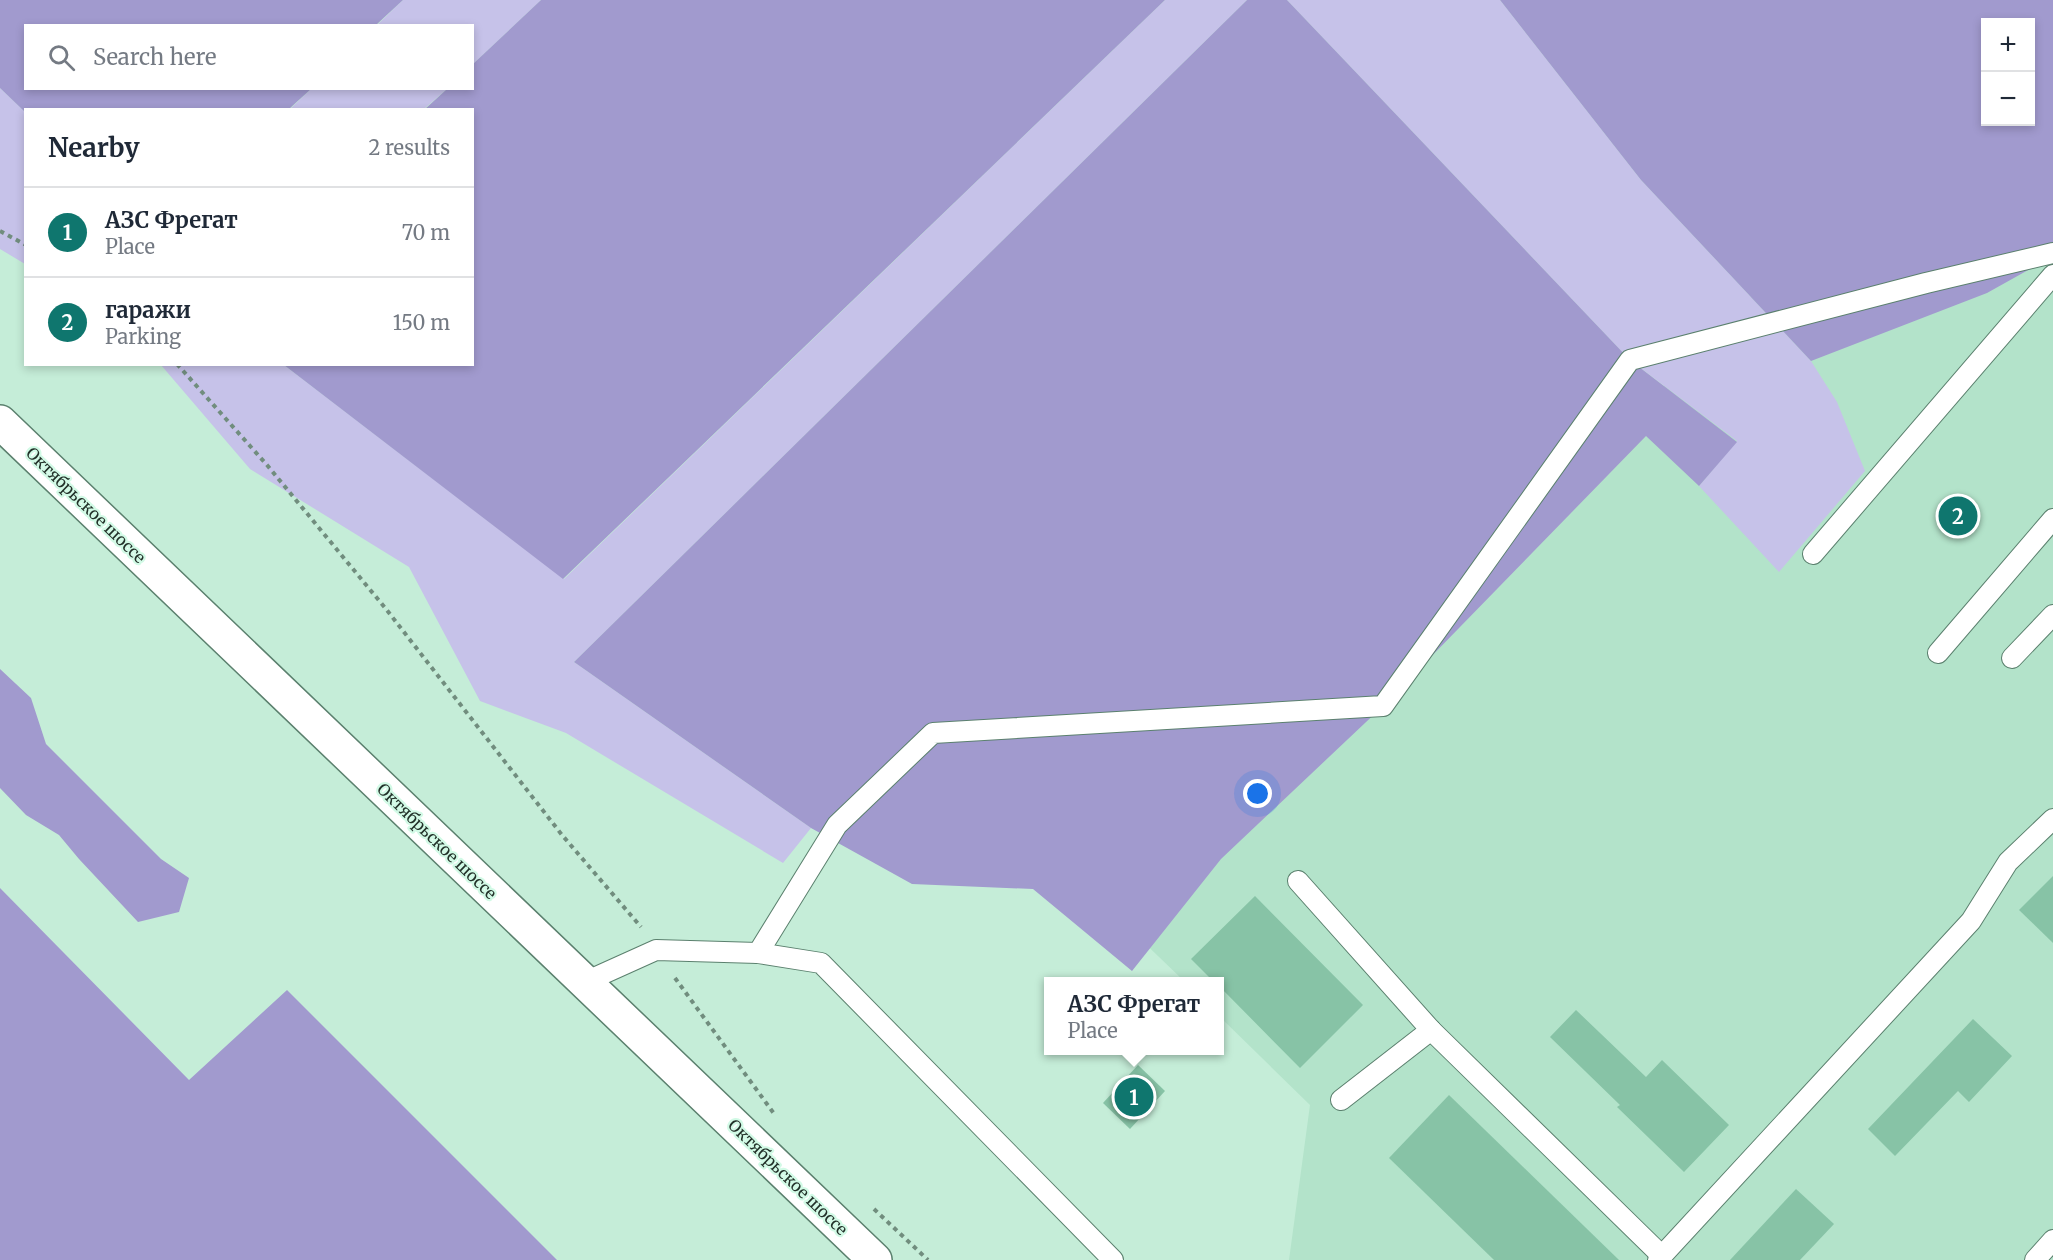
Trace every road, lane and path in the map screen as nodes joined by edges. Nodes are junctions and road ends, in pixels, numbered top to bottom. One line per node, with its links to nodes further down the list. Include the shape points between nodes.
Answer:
1 (0, 231): 2 (path)
2 (24, 244)
3 (2053, 253): 15 (lane, via 1630,360 1383,706 933,733 837,825)
4 (2053, 275): 8 (lane)
5 (179, 366): 14 (path, via 386,609 562,835 648,934)
6 (0, 422): 16 (main road, Октябрьское шоссе)
7 (2053, 519): 10 (lane)
8 (1813, 554)
9 (2053, 615): 11 (lane)
10 (1938, 653)
11 (2012, 658)
12 (2053, 819): 22 (lane, via 2008,862 1971,921)
13 (1298, 881): 17 (lane)
14 (656, 950): 15 (lane); 16 (lane); 19 (path)
15 (758, 953): 25 (lane, via 821,963)
16 (585, 982): 23 (main road, Октябрьское шоссе)
17 (1431, 1030): 18 (lane); 22 (lane)
18 (1341, 1100)
19 (776, 1116)
20 (869, 1204): 24 (path)
21 (2053, 1240): 26 (lane)
22 (1659, 1258)
23 (875, 1260)
24 (928, 1260)
25 (1113, 1260)
26 (2035, 1260)

